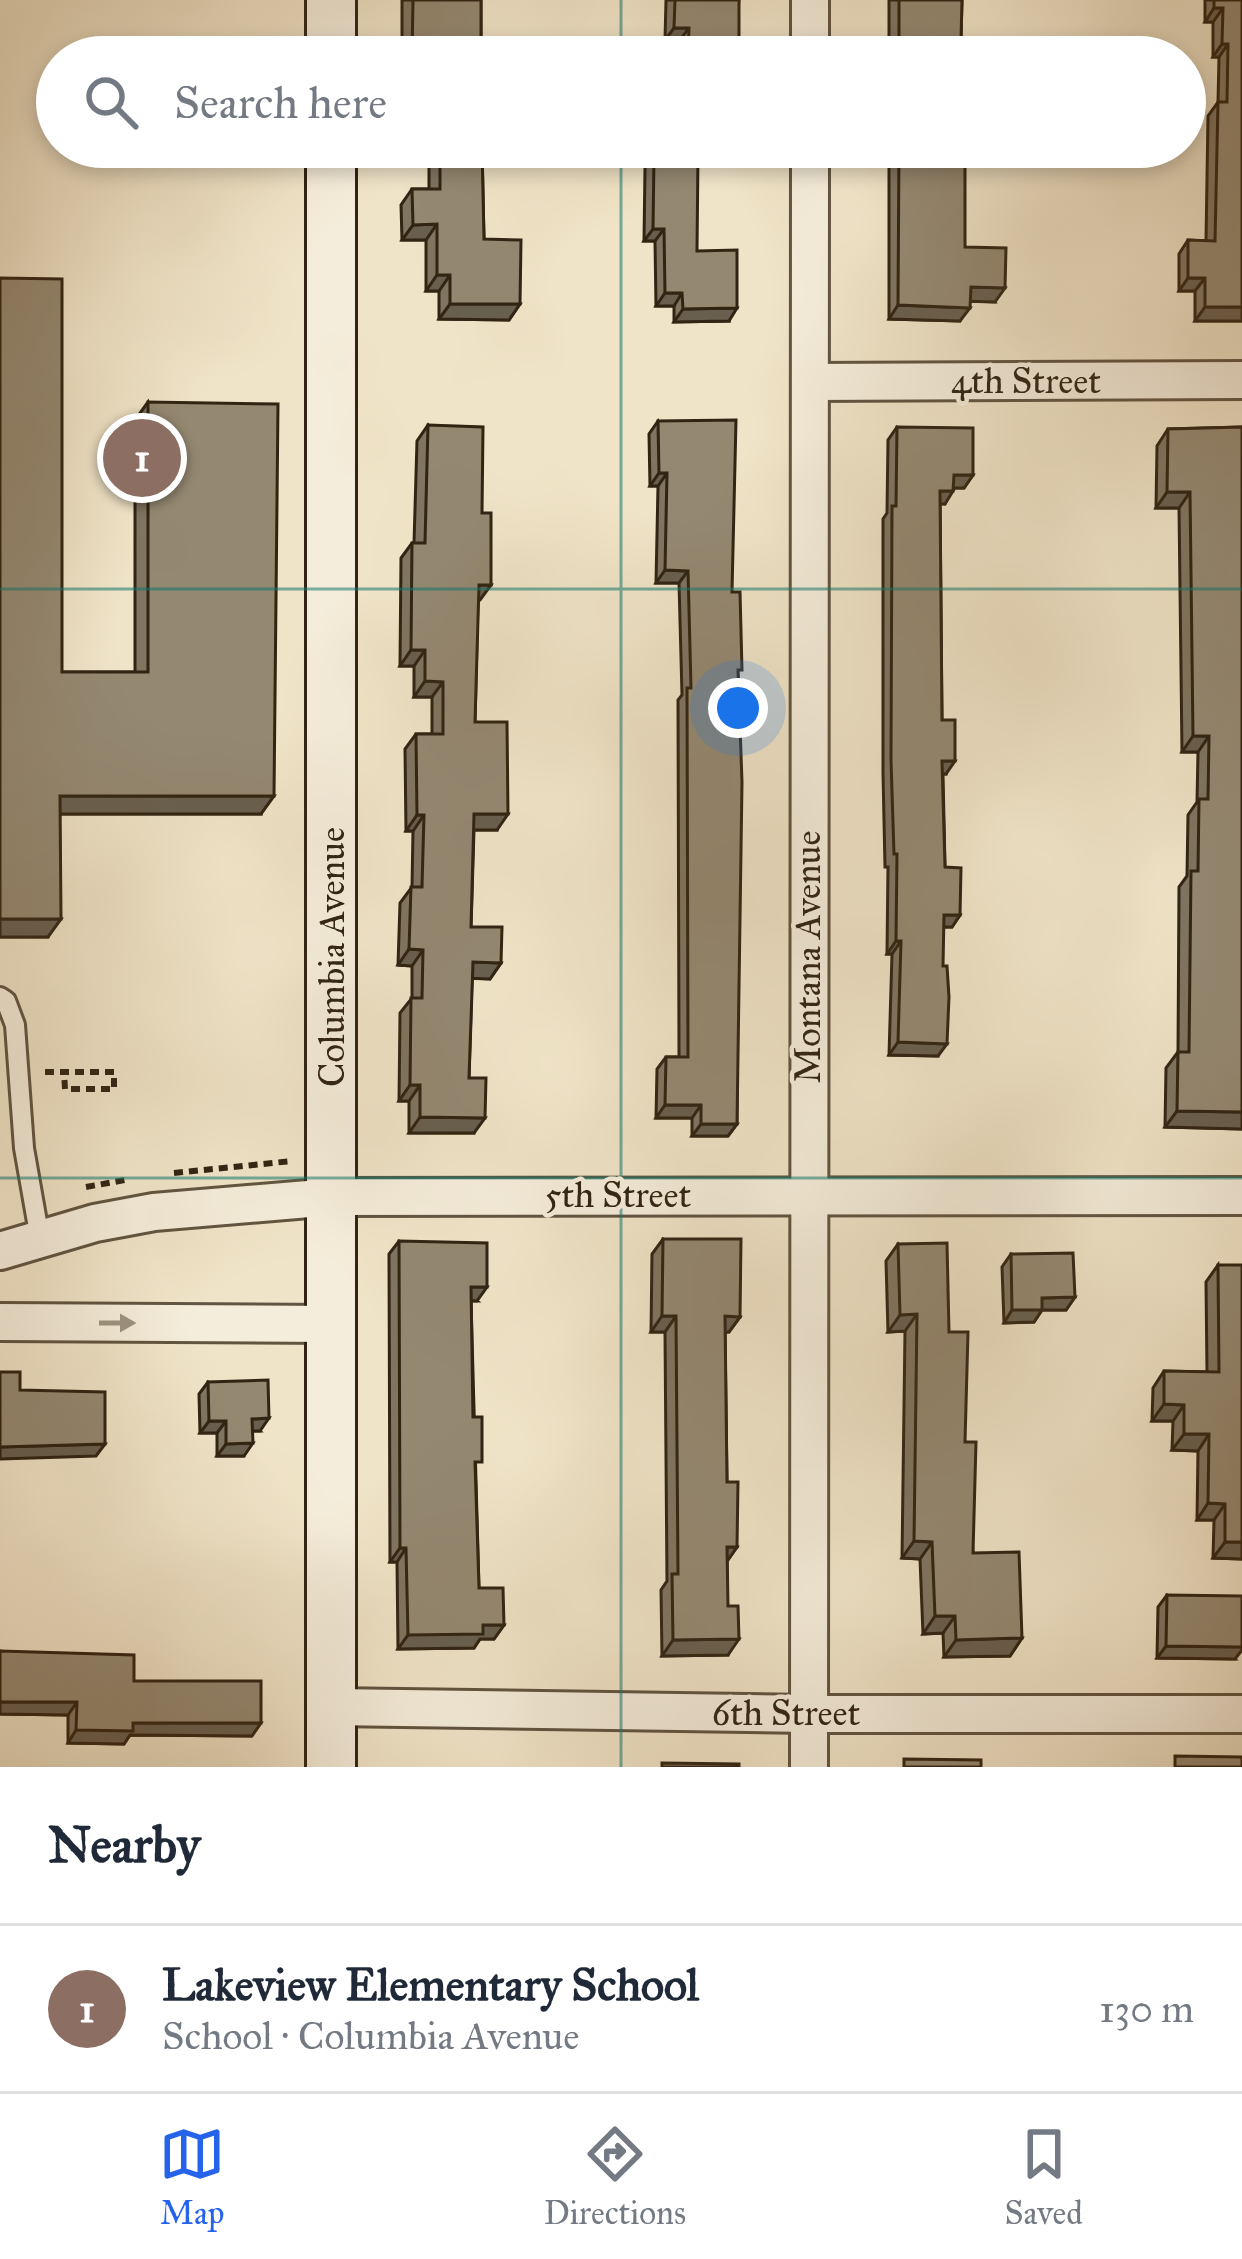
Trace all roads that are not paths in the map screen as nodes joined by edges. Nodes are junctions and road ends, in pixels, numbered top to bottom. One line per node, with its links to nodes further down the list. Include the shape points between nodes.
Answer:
1 (331, 0): 3 (street)
2 (810, 0): 4 (street)
3 (331, 36)
4 (810, 36)
5 (331, 168): 12 (street, Columbia Avenue)
6 (810, 168): 8 (street, Montana Avenue)
7 (1242, 380): 8 (street, 4th Street)
8 (810, 382): 10 (street, Montana Avenue)
9 (0, 997): 13 (lane, via 15,1025)
10 (807, 1195): 11 (street, 5th Street); 12 (street, 5th Street); 18 (street, Montana Avenue)
11 (1242, 1196)
12 (332, 1197): 13 (street, 5th Street, via 154,1212); 16 (street, Columbia Avenue)
13 (40, 1239): 14 (street, 5th Street)
14 (0, 1251)
15 (0, 1322): 16 (street, one-way to 16)
16 (332, 1324): 17 (street, Columbia Avenue)
17 (331, 1707): 18 (street, 6th Street); 20 (street, Columbia Avenue)
18 (809, 1714): 19 (street, 6th Street); 21 (street, Montana Avenue)
19 (1242, 1714)
20 (331, 1767)
21 (809, 1767)

